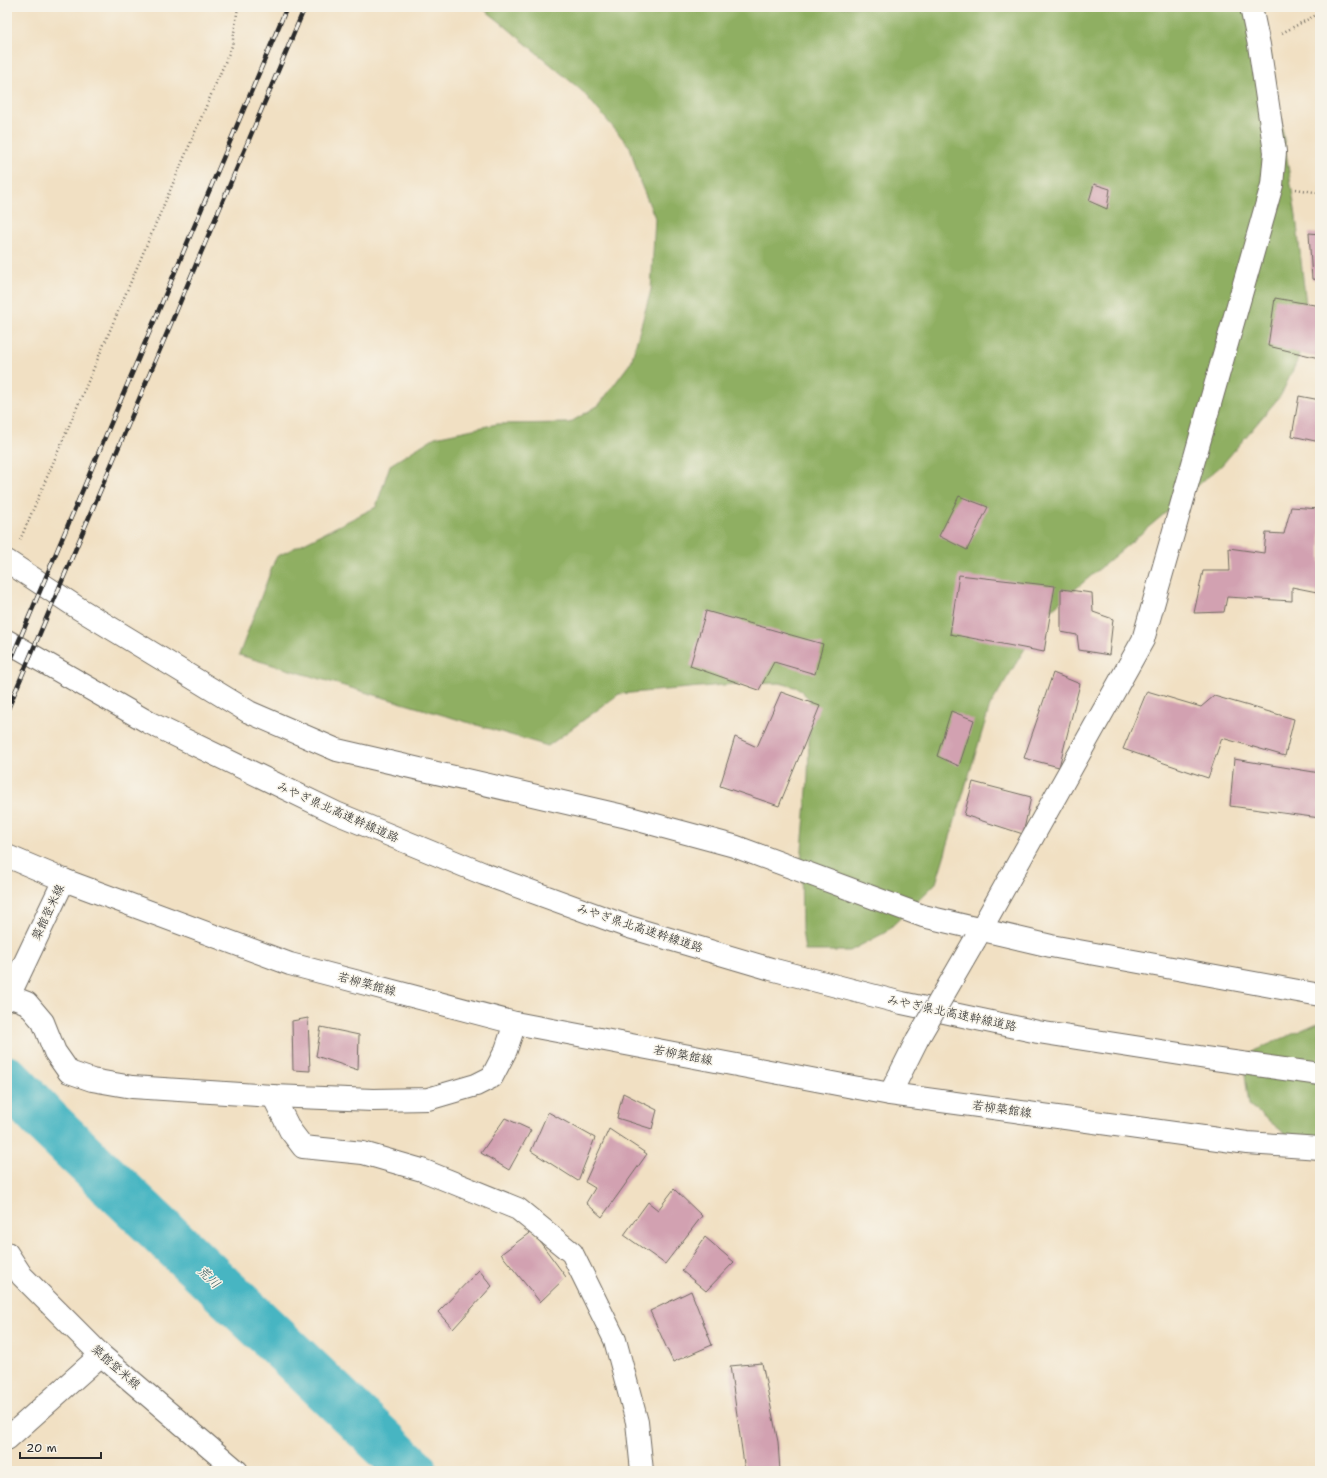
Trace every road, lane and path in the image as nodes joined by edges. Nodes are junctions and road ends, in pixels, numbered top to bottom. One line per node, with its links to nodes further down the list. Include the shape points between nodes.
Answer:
1 (238, 7): 5 (path, via 232,46)
2 (1251, 7): 4 (street)
3 (1320, 13): 4 (path)
4 (1259, 45): 9 (street, via 1275,152 1272,185 1143,640)
5 (8, 562): 9 (street, via 78,608 249,712 337,750 623,816 734,846)
6 (7, 641): 13 (street, みやぎ県北高速幹線道路, via 148,722 336,813 484,874 629,927 772,969 925,1008 1038,1032)
7 (7, 856): 8 (street, 築館登米線)
8 (64, 880): 10 (street, 築館登米線); 12 (street, 若柳築館線, via 290,964)
9 (978, 935): 11 (street); 14 (street, bridge, via 917,1040)
10 (8, 992): 15 (street, via 27,1003 43,1022 55,1052 69,1072 92,1080 132,1087)
11 (1320, 995)
12 (515, 1023): 14 (street, 若柳築館線); 15 (street, via 506,1050 492,1077 476,1085 428,1099 373,1100)
13 (1320, 1074)
14 (890, 1094): 16 (street, 若柳築館線, via 1247,1143)
15 (273, 1096): 21 (street, via 290,1130 302,1147 362,1153 422,1170 518,1209 572,1253 615,1340 637,1422)
16 (1320, 1148)
17 (7, 1253): 18 (street, 築館登米線, via 22,1276)
18 (101, 1355): 19 (street); 20 (street, 築館登米線)
19 (7, 1439)
20 (237, 1471)
21 (642, 1471)

